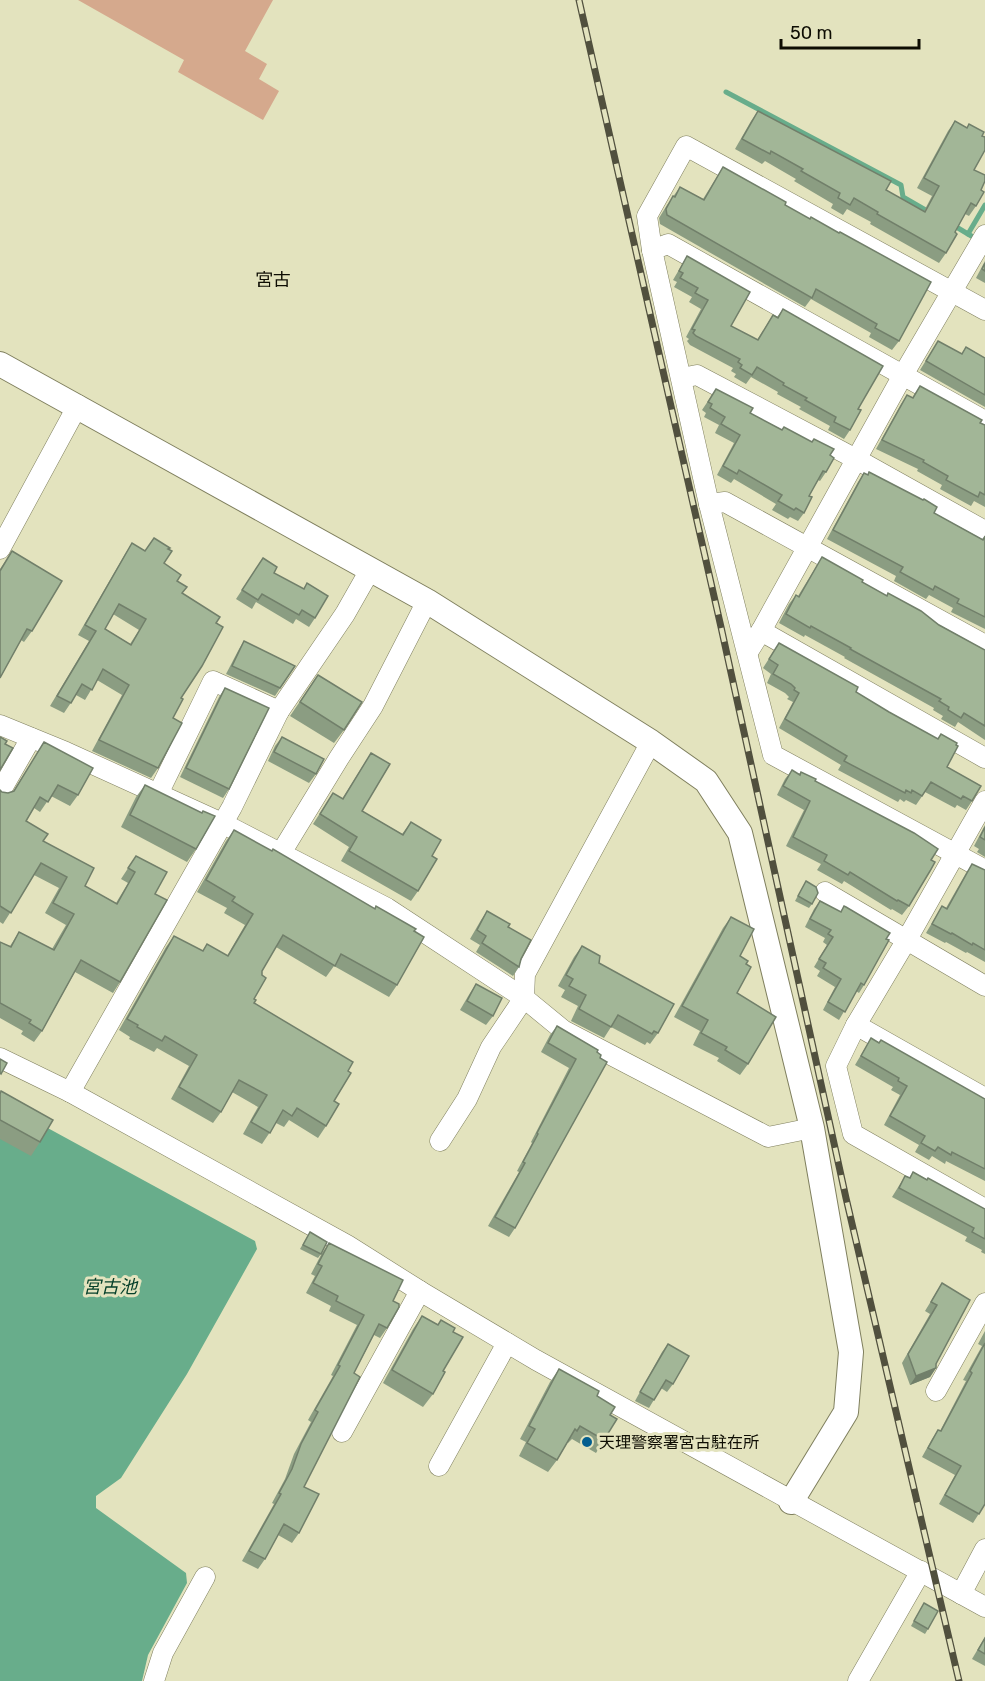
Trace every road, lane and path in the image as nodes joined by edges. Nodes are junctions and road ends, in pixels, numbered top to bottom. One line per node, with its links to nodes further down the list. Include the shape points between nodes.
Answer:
1 (985, 235): 3 (street)
2 (652, 250): 3 (street, via 647,216 686,146); 6 (street, via 668,244); 7 (street)
3 (952, 292): 4 (street); 6 (street)
4 (985, 310)
5 (0, 364): 8 (street)
6 (903, 375): 9 (street); 10 (street)
7 (682, 378): 10 (street, via 697,375); 11 (street)
8 (78, 405): 14 (street); 15 (street)
9 (985, 421)
10 (856, 459): 12 (street); 13 (street)
11 (709, 504): 13 (street, via 725,502); 19 (street)
12 (985, 531)
13 (807, 546): 17 (street); 18 (street)
14 (0, 549)
15 (370, 570): 16 (street); 20 (street)
16 (427, 602): 23 (street); 29 (street, via 373,706)
17 (761, 631): 19 (street); 24 (street)
18 (985, 645)
19 (748, 651): 30 (street, via 773,755)
20 (279, 711): 26 (street, via 213,681); 28 (street)
21 (0, 725): 22 (street)
22 (31, 738): 25 (street); 26 (street)
23 (651, 742): 35 (street, via 525,974); 40 (street, via 706,781 741,833)
24 (985, 758)
25 (0, 792)
26 (158, 794): 28 (street)
27 (985, 801): 30 (street)
28 (222, 823): 29 (street); 38 (street)
29 (281, 853): 35 (street, via 387,908)
30 (956, 854): 31 (street); 33 (street)
31 (985, 870)
32 (825, 892): 33 (street)
33 (906, 941): 34 (street); 36 (street)
34 (985, 986)
35 (524, 998): 40 (street, via 563,1030 768,1137); 41 (street, via 491,1047 467,1099)
36 (856, 1025): 39 (street); 42 (street, via 836,1066 853,1134)
37 (0, 1058): 38 (street)
38 (70, 1092): 43 (street, via 347,1245)
39 (985, 1098)
40 (812, 1128): 49 (street, via 851,1352 846,1412)
41 (440, 1141)
42 (985, 1209)
43 (420, 1291): 45 (street); 47 (street)
44 (985, 1303): 46 (street)
45 (507, 1343): 48 (street); 49 (street)
46 (936, 1391)
47 (342, 1432)
48 (439, 1466)
49 (791, 1502): 51 (street)
50 (985, 1549): 53 (street)
51 (921, 1571): 53 (street); 56 (street)
52 (205, 1577): 55 (street, via 163,1653)
53 (961, 1594): 54 (street)
54 (985, 1607)
55 (154, 1681)
56 (858, 1681)

